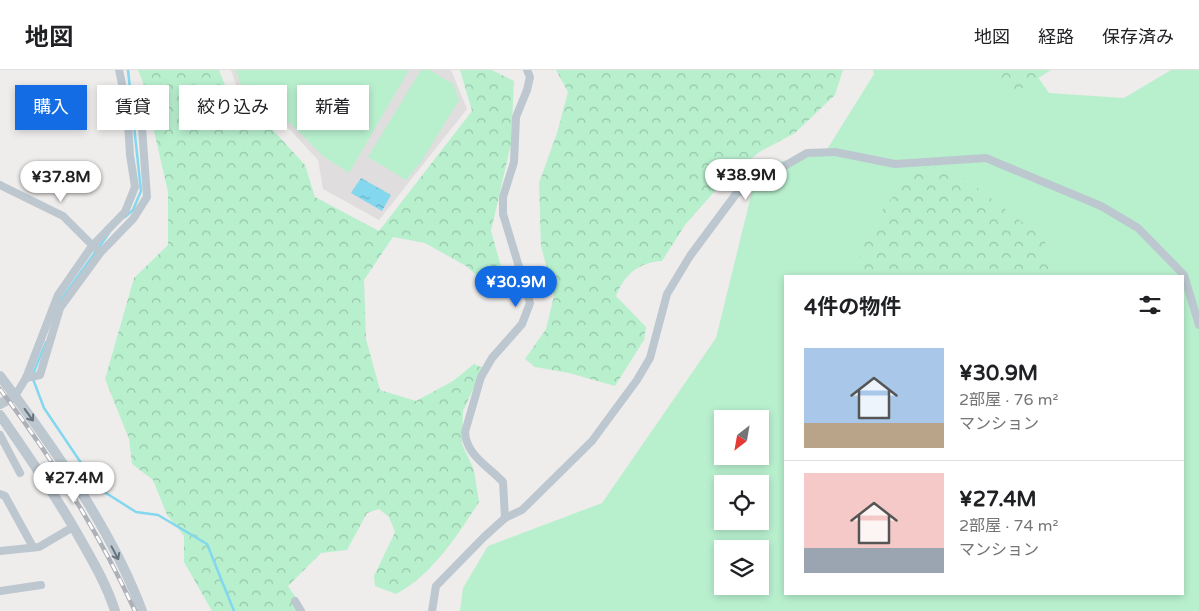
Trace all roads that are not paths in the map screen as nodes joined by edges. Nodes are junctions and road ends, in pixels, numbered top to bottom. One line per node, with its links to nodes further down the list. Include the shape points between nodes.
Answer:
1 (119, 70): 5 (street, via 127,107 135,187 125,212)
2 (526, 70): 16 (street, via 530,77 516,117 514,162 503,197 503,214 530,303 522,324 492,358 481,377 465,432 472,454 503,482)
3 (142, 130): 6 (street, via 147,197 133,219)
4 (0, 185): 5 (street, via 63,216)
5 (92, 246): 6 (street); 9 (street, via 58,295)
6 (100, 252): 9 (street, via 60,308 40,375)
7 (1199, 325): 16 (street, via 1184,275 1138,228 1101,206 986,158 895,164 835,152 807,153 736,194 690,256 668,294 650,358 637,380 592,441 522,510)
8 (0, 376): 10 (street)
9 (26, 378): 10 (street)
10 (15, 396): 11 (street); 24 (street, one-way to 24, via 96,518)
11 (0, 404)
12 (0, 415): 17 (street)
13 (0, 434): 14 (street)
14 (20, 473)
15 (0, 494): 18 (street)
16 (506, 518): 26 (street, via 436,586)
17 (73, 527): 18 (street); 23 (street, via 99,572)
18 (33, 547): 19 (street)
19 (0, 551)
20 (41, 585): 21 (street)
21 (0, 591)
22 (295, 601): 25 (street)
23 (115, 611)
24 (142, 611)
25 (301, 611)
26 (432, 611)

